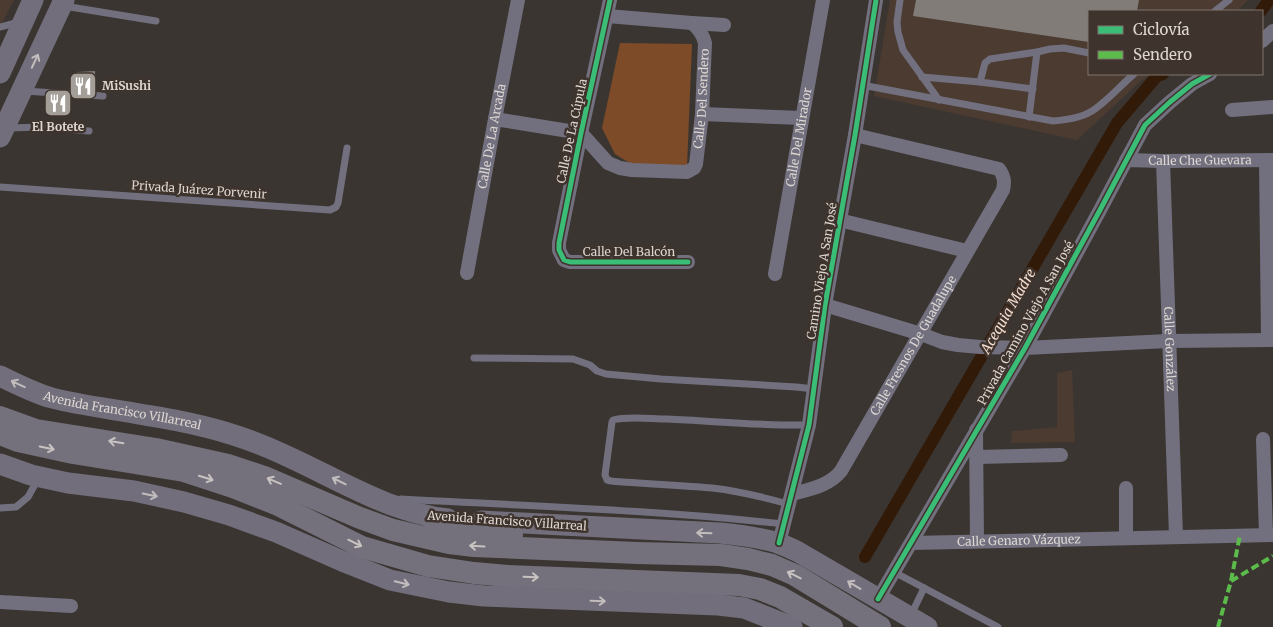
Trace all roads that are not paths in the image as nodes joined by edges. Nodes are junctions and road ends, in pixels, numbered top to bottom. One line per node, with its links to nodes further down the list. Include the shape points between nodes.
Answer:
1 (518, 0): 35 (street, Calle De La Arcada)
2 (610, 0): 10 (street, Calle De La Cúpula)
3 (823, 0): 34 (street, Calle Del Mirador)
4 (876, 0): 25 (street, Camino Viejo A San José)
5 (900, 0): 23 (lane, via 897,22 903,50)
6 (1229, 0): 9 (lane)
7 (63, 3): 11 (lane); 15 (main road)
8 (29, 9): 14 (lane); 15 (main road, via 42,15); 20 (main road)
9 (1216, 10)
10 (607, 16): 12 (street); 38 (street, Calle De La Cúpula)
11 (156, 21)
12 (692, 23): 13 (street); 32 (street, Calle Del Sendero, via 704,35 705,43)
13 (724, 25)
14 (0, 26)
15 (50, 29): 27 (main road, one-way to 15)
16 (1273, 31): 17 (street)
17 (1263, 40)
18 (1037, 52): 19 (lane, via 1064,48); 24 (lane, via 990,59 985,63); 26 (lane)
19 (1088, 53)
20 (0, 73)
21 (1133, 75): 33 (lane, via 1094,110 1078,118 1053,121)
22 (1208, 75): 41 (street, Privada Camino Viejo A San José, via 1192,84 1145,125)
23 (922, 77): 24 (lane); 29 (lane)
24 (980, 82): 26 (lane)
25 (862, 86): 29 (lane); 39 (street, Camino Viejo A San José)
26 (1033, 89): 33 (lane)
27 (21, 91): 28 (lane); 37 (main road)
28 (104, 96)
29 (939, 100): 33 (lane)
30 (1273, 107): 31 (street)
31 (1232, 110)
32 (702, 114): 34 (street); 38 (street, Calle Del Sendero, via 696,164 687,172 620,168 608,163)
33 (1029, 117)
34 (802, 118): 50 (street, Calle Del Mirador)
35 (495, 119): 38 (street); 49 (street, Calle De La Arcada)
36 (89, 131): 37 (lane, via 44,128)
37 (2, 132)
38 (581, 133): 47 (street, Calle De La Cúpula, via 559,243 564,260)
39 (855, 135): 45 (street, Camino Viejo A San José); 46 (street, Calle Fresnos De Guadalupe, via 999,169 1004,176 1003,190)
40 (347, 148): 44 (lane, Privada Juárez Porvenir, via 338,203 330,210)
41 (1126, 160): 43 (street, Calle Che Guevara); 55 (street, Privada Camino Viejo A San José)
42 (1269, 160): 43 (street, Calle Che Guevara); 53 (street)
43 (1163, 161): 54 (street, Calle González)
44 (0, 187)
45 (839, 220): 46 (street); 51 (street, Camino Viejo A San José)
46 (966, 251): 52 (street, Calle Fresnos De Guadalupe)
47 (570, 262): 48 (street, Calle Del Balcón)
48 (688, 262)
49 (467, 272)
50 (775, 274)
51 (825, 305): 52 (street); 58 (street, Camino Viejo A San José)
52 (921, 334): 55 (street, via 958,345); 70 (street, Calle Fresnos De Guadalupe, via 836,478)
53 (1271, 340): 54 (street)
54 (1168, 341): 55 (street); 75 (street, Calle González)
55 (1025, 348): 61 (street, Privada Camino Viejo A San José)
56 (474, 358): 58 (lane, via 573,359 606,374)
57 (0, 376): 69 (main road, Avenida Francisco Villarreal, one-way to 57, via 258,444 216,430 50,397)
58 (814, 390): 60 (street, Camino Viejo A San José)
59 (0, 417): 79 (highway, Avenida Francisco Villarreal, one-way to 59, via 474,546 439,541 393,530 228,465 156,448 36,430)
60 (809, 425): 70 (street, Camino Viejo A San José); 70 (lane, via 647,418 619,418 612,422 607,480)
61 (976, 429): 65 (street); 78 (street, Privada Camino Viejo A San José)
62 (0, 434): 88 (highway, one-way to 88, via 74,454 184,471 276,504 362,547 428,566 499,575 739,585 780,597)
63 (1263, 439): 74 (street)
64 (1061, 455): 65 (street)
65 (977, 457): 77 (street)
66 (0, 464): 67 (main road)
67 (39, 477): 71 (lane, via 28,497 16,507); 85 (main road, one-way to 85, via 184,502 284,535 390,580 422,587 484,596 718,605 744,608)
68 (1126, 488): 76 (street)
69 (373, 498): 72 (main road, Avenida Francisco Villarreal); 73 (lane, via 686,515)
70 (790, 499): 73 (street, Camino Viejo A San José)
71 (0, 508)
72 (431, 518): 73 (main road, Avenida Francisco Villarreal, one-way to 72, via 744,535); 79 (highway, via 455,526)
73 (781, 534): 82 (main road, Avenida Francisco Villarreal, one-way to 73, via 800,552)
74 (1269, 535): 75 (street, Calle Genaro Vázquez)
75 (1176, 536): 76 (street, Calle Genaro Vázquez)
76 (1126, 538): 77 (street, Calle Genaro Vázquez)
77 (977, 541): 78 (street, Calle Genaro Vázquez)
78 (910, 543): 80 (street, Privada Camino Viejo A San José)
79 (637, 553): 89 (highway, Avenida Francisco Villarreal, one-way to 79, via 795,575 772,565 721,555)
80 (894, 572): 81 (lane); 82 (street, Privada Camino Viejo A San José)
81 (924, 588): 86 (lane); 90 (lane)
82 (878, 599): 86 (main road, Avenida Francisco Villarreal)
83 (0, 602): 84 (street)
84 (71, 606)
85 (761, 621): 87 (main road)
86 (918, 622)
87 (792, 627)
88 (832, 627)
89 (880, 627)
90 (998, 627)

